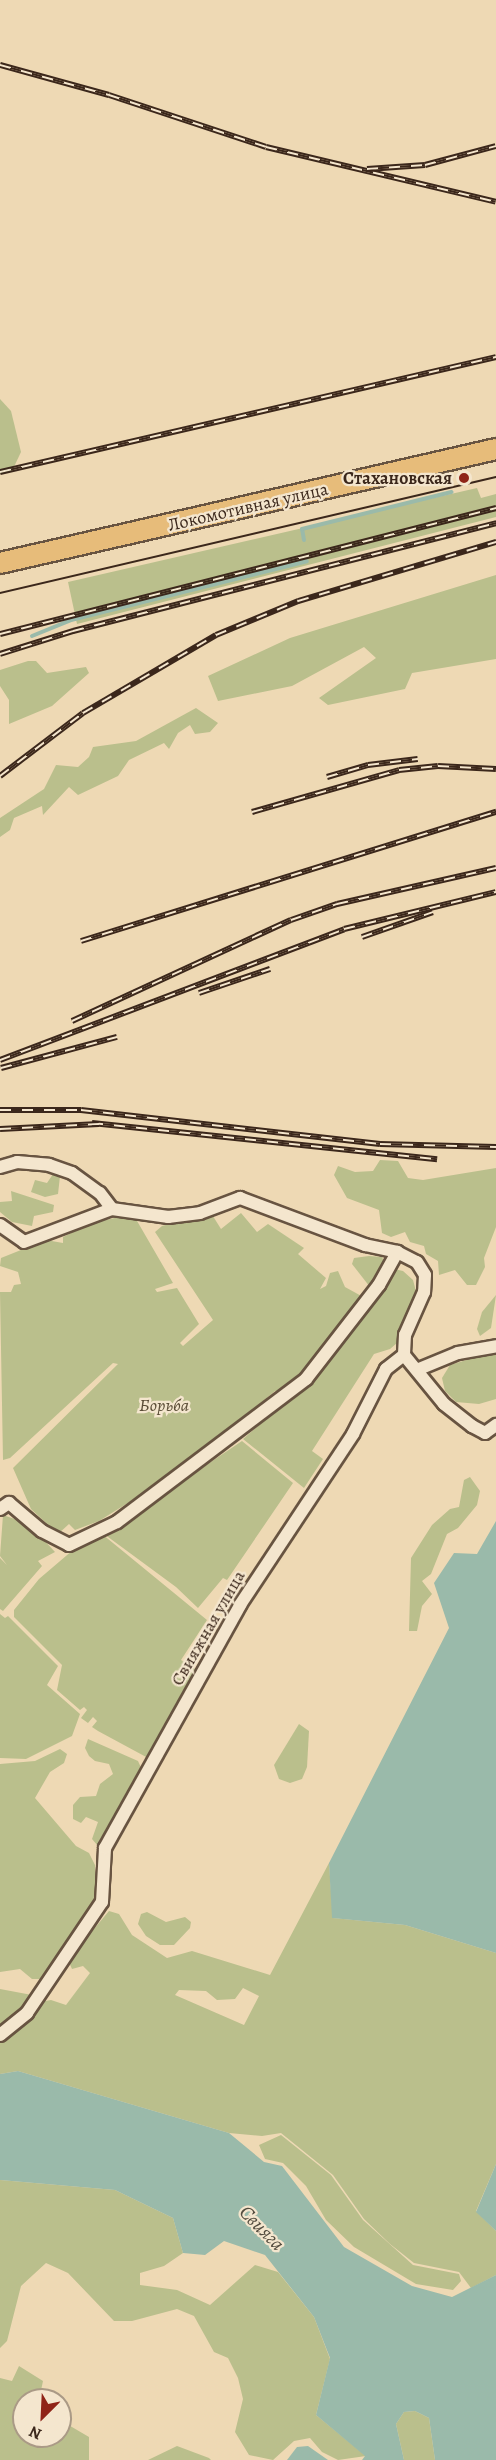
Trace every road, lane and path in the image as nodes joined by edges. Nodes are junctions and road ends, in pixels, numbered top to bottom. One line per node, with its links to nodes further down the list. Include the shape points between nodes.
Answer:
1 (496, 448): 2 (main road, Локомотивная улица)
2 (0, 563)
3 (0, 1167): 4 (street, via 17,1162 72,1173 99,1193)
4 (112, 1209): 5 (street, via 24,1242); 6 (street, via 168,1217 200,1213 240,1198 365,1245)
5 (0, 1225)
6 (397, 1252): 8 (street, via 417,1262 425,1275 424,1293 405,1335); 11 (street, via 372,1294 306,1379 117,1521 69,1545 42,1531 9,1503)
7 (496, 1346): 9 (street, via 458,1353)
8 (404, 1355): 9 (street); 12 (street, Свияжная улица, via 386,1370 353,1434 240,1605 105,1848 102,1902 27,2013)
9 (418, 1369): 10 (street, via 444,1404 472,1426 485,1433)
10 (496, 1425)
11 (0, 1509)
12 (0, 2035)

